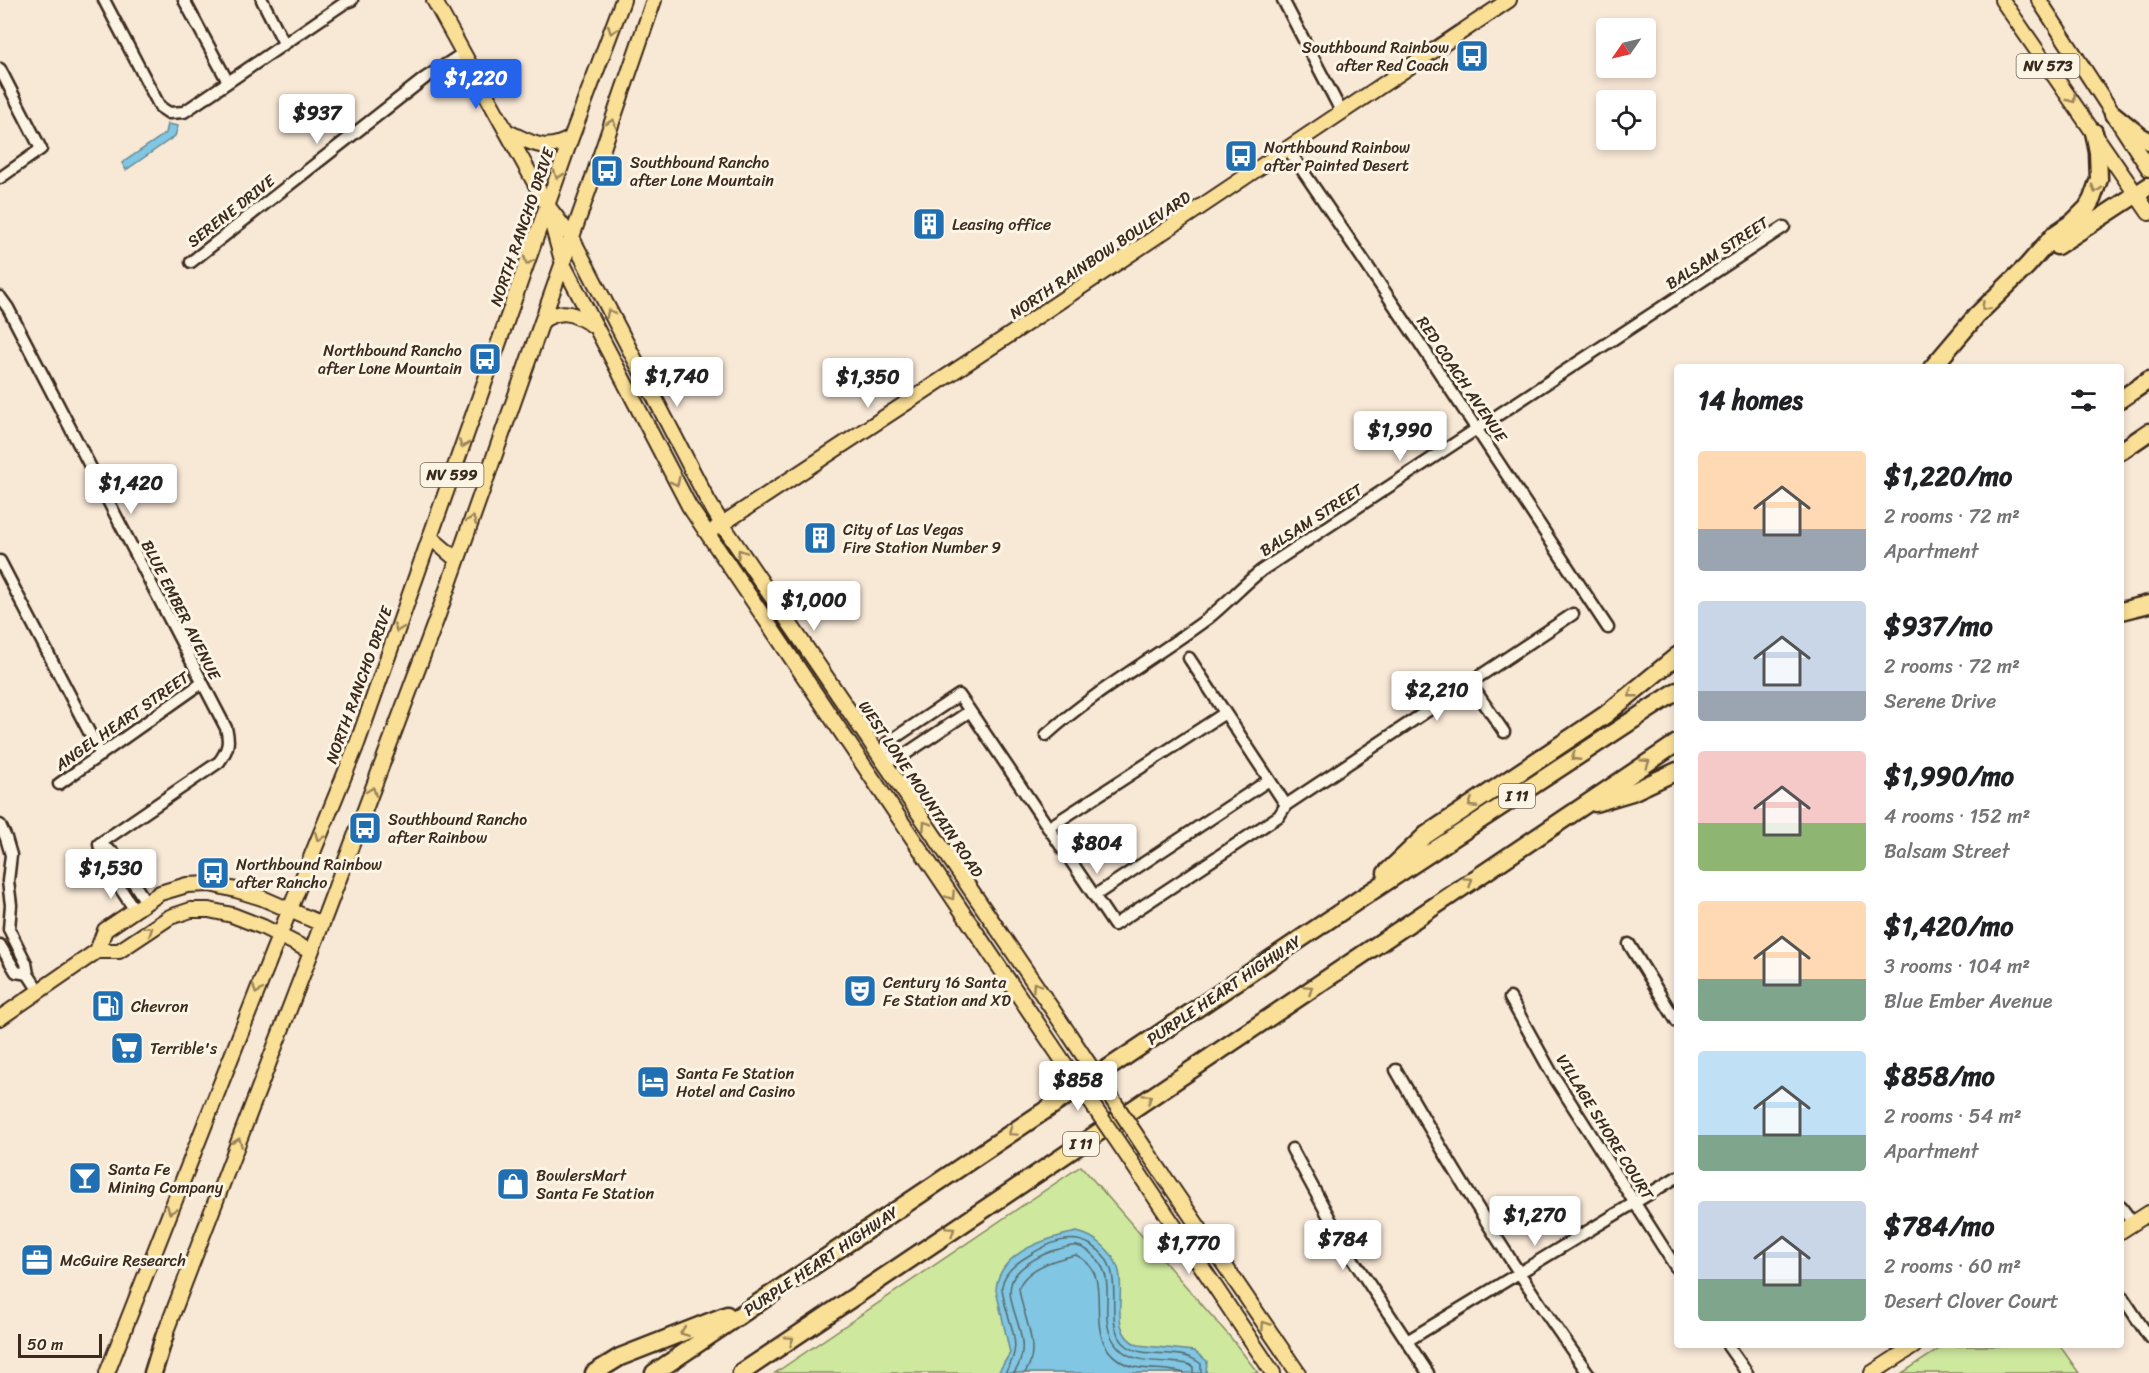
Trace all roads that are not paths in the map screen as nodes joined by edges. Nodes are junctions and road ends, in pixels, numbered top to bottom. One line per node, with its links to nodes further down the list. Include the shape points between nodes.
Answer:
1 (104, 0): 15 (street, via 160,107 169,113 184,112)
2 (184, 0): 15 (street)
3 (262, 0): 12 (street)
4 (434, 0): 13 (main road, WEST LONE MOUNTAIN ROAD)
5 (623, 0): 20 (main road, NORTH RANCHO DRIVE / NV 599, one-way to 20)
6 (654, 0): 29 (main road, NV 599, one-way to 6)
7 (1283, 0): 16 (street)
8 (1509, 0): 16 (main road, NORTH RAINBOW BOULEVARD)
9 (2002, 0): 19 (main road, NV 573, one-way to 19)
10 (2039, 0): 17 (main road, NV 573)
11 (345, 1): 12 (street)
12 (284, 43): 15 (street)
13 (462, 54): 18 (main road, WEST LONE MOUNTAIN ROAD); 30 (street, SERENE DRIVE, via 425,78)
14 (0, 69): 24 (street, via 41,149)
15 (228, 82)
16 (1342, 113): 22 (main road, NORTH RAINBOW BOULEVARD)
17 (2113, 114): 21 (highway); 23 (main road, NV 573)
18 (506, 131): 20 (main road, via 538,146 550,147); 26 (main road, WEST LONE MOUNTAIN ROAD)
19 (2094, 132): 25 (main road, NV 573); 32 (highway, one-way to 32, via 2099,179 2092,199 2082,214 2055,234)
20 (571, 138): 26 (main road, NORTH RANCHO DRIVE / NV 599, one-way to 26)
21 (2149, 141)
22 (1288, 149): 39 (street, RED COACH AVENUE); 42 (main road, NORTH RAINBOW BOULEVARD)
23 (2149, 169)
24 (0, 178)
25 (2143, 190): 27 (main road, NV 573); 32 (highway)
26 (547, 206): 29 (main road, WEST LONE MOUNTAIN ROAD); 31 (main road, WEST LONE MOUNTAIN ROAD); 44 (main road, NORTH RANCHO DRIVE / NV 599, one-way to 44)
27 (2149, 213)
28 (1784, 227): 39 (street, BALSAM STREET)
29 (572, 238): 31 (main road, NV 599); 42 (main road, WEST LONE MOUNTAIN ROAD, one-way to 29)
30 (191, 262)
31 (563, 264): 34 (main road, NV 599); 35 (main road, WEST LONE MOUNTAIN ROAD)
32 (2027, 266): 36 (highway, one-way to 36, via 1977,315)
33 (0, 297): 60 (street, BLUE EMBER AVENUE)
34 (542, 321): 35 (main road, via 570,313); 45 (main road, NV 599, one-way to 34)
35 (596, 327): 43 (main road, WEST LONE MOUNTAIN ROAD, one-way to 43)
36 (1935, 364)
37 (2149, 380): 38 (highway)
38 (2124, 397)
39 (1477, 429): 54 (street, RED COACH AVENUE); 69 (street, BALSAM STREET, via 1262,570 1209,618 1074,710)
40 (2149, 432): 41 (highway)
41 (2124, 449)
42 (722, 524): 43 (main road, NORTH RAINBOW BOULEVARD); 47 (main road, WEST LONE MOUNTAIN ROAD, one-way to 42)
43 (707, 534): 48 (main road, WEST LONE MOUNTAIN ROAD)
44 (430, 537): 45 (main road); 86 (main road, NORTH RANCHO DRIVE / NV 599, one-way to 86, via 357,744)
45 (458, 560): 87 (main road, NV 599, one-way to 45)
46 (0, 561): 71 (street)
47 (764, 588): 48 (main road); 50 (main road, WEST LONE MOUNTAIN ROAD)
48 (749, 598): 53 (main road, WEST LONE MOUNTAIN ROAD)
49 (2149, 604): 51 (highway)
50 (780, 610): 53 (main road); 57 (main road, WEST LONE MOUNTAIN ROAD)
51 (2124, 610)
52 (1573, 614): 61 (street)
53 (764, 620): 58 (main road, WEST LONE MOUNTAIN ROAD)
54 (1608, 628)
55 (1189, 658): 65 (street)
56 (1674, 658): 84 (highway, one-way to 84, via 1605,715 1426,835)
57 (819, 668): 58 (main road); 59 (main road, WEST LONE MOUNTAIN ROAD)
58 (804, 678): 62 (main road, WEST LONE MOUNTAIN ROAD)
59 (828, 682): 62 (main road); 66 (main road, WEST LONE MOUNTAIN ROAD)
60 (202, 683): 71 (street, ANGEL HEART STREET); 85 (street, BLUE EMBER AVENUE, via 229,739 219,762 99,844 115,854)
61 (1470, 683): 67 (street); 77 (street)
62 (813, 692): 68 (main road, WEST LONE MOUNTAIN ROAD)
63 (1674, 693): 84 (highway, PURPLE HEART HIGHWAY / I 11, one-way to 84)
64 (970, 711): 72 (street, via 898,759); 72 (street, via 959,695 887,743); 80 (street)
65 (1225, 713): 75 (street); 80 (street)
66 (858, 725): 68 (main road); 72 (main road, WEST LONE MOUNTAIN ROAD)
67 (1504, 732)
68 (842, 735): 73 (main road, WEST LONE MOUNTAIN ROAD)
69 (1046, 735)
70 (1674, 745): 78 (highway, I 11, one-way to 70)
71 (101, 754): 76 (street, ANGEL HEART STREET)
72 (880, 758): 73 (main road); 122 (main road, WEST LONE MOUNTAIN ROAD, one-way to 72, bridge)
73 (864, 768): 121 (main road, WEST LONE MOUNTAIN ROAD, one-way to 121, bridge)
74 (1674, 772): 78 (highway, via 1632,792)
75 (1269, 780): 77 (street); 82 (street)
76 (59, 784)
77 (1286, 805): 82 (street, via 1279,816 1114,925)
78 (1580, 807): 120 (highway, I 11, one-way to 78)
79 (0, 825): 81 (street, via 11,855)
80 (1048, 828): 82 (street)
81 (8, 881): 83 (street); 93 (street, via 9,929 26,963)
82 (1094, 896)
83 (0, 900)
84 (1357, 901): 109 (highway, PURPLE HEART HIGHWAY / I 11, one-way to 109)
85 (140, 906): 86 (main road, via 160,892 186,885 210,885 262,898); 91 (main road, via 105,930)
86 (289, 910): 87 (main road); 88 (main road, NORTH RANCHO DRIVE / NV 599)
87 (322, 924): 92 (main road, NV 599)
88 (279, 935): 91 (main road, one-way to 88, via 119,951 170,917 191,910 232,915); 92 (main road); 115 (main road, NORTH RANCHO DRIVE / NV 599, one-way to 115)
89 (1629, 944): 96 (street)
90 (0, 945): 93 (street, via 16,972)
91 (97, 951): 94 (main road)
92 (310, 951): 110 (main road, NV 599, one-way to 92)
93 (27, 974): 94 (street)
94 (39, 991): 97 (main road)
95 (1510, 998): 101 (street, VILLAGE SHORE COURT, via 1551,1072)
96 (1674, 1017)
97 (0, 1018)
98 (1396, 1070): 107 (street)
99 (1292, 1149): 112 (street, via 1348,1252)
100 (1674, 1179): 101 (street)
101 (1635, 1203): 106 (street, VILLAGE SHORE COURT); 107 (street)
102 (2124, 1210): 104 (street)
103 (2149, 1213): 104 (main road)
104 (2133, 1223): 105 (main road)
105 (2124, 1229)
106 (1674, 1264)
107 (1519, 1273): 112 (street); 124 (street)
108 (2124, 1299): 111 (street)
109 (758, 1303): 118 (highway, one-way to 118, via 620,1358); 119 (highway, PURPLE HEART HIGHWAY / I 11)
110 (165, 1334): 116 (main road); 117 (highway)
111 (2149, 1336)
112 (1407, 1341): 123 (street)
113 (1729, 1348): 125 (street)
114 (1897, 1350): 126 (main road)
115 (106, 1373)
116 (148, 1373)
117 (153, 1373)
118 (594, 1373)
119 (654, 1373)
120 (741, 1373)
121 (1273, 1373)
122 (1298, 1373)
123 (1428, 1373)
124 (1588, 1373)
125 (1748, 1373)
126 (1872, 1373)

